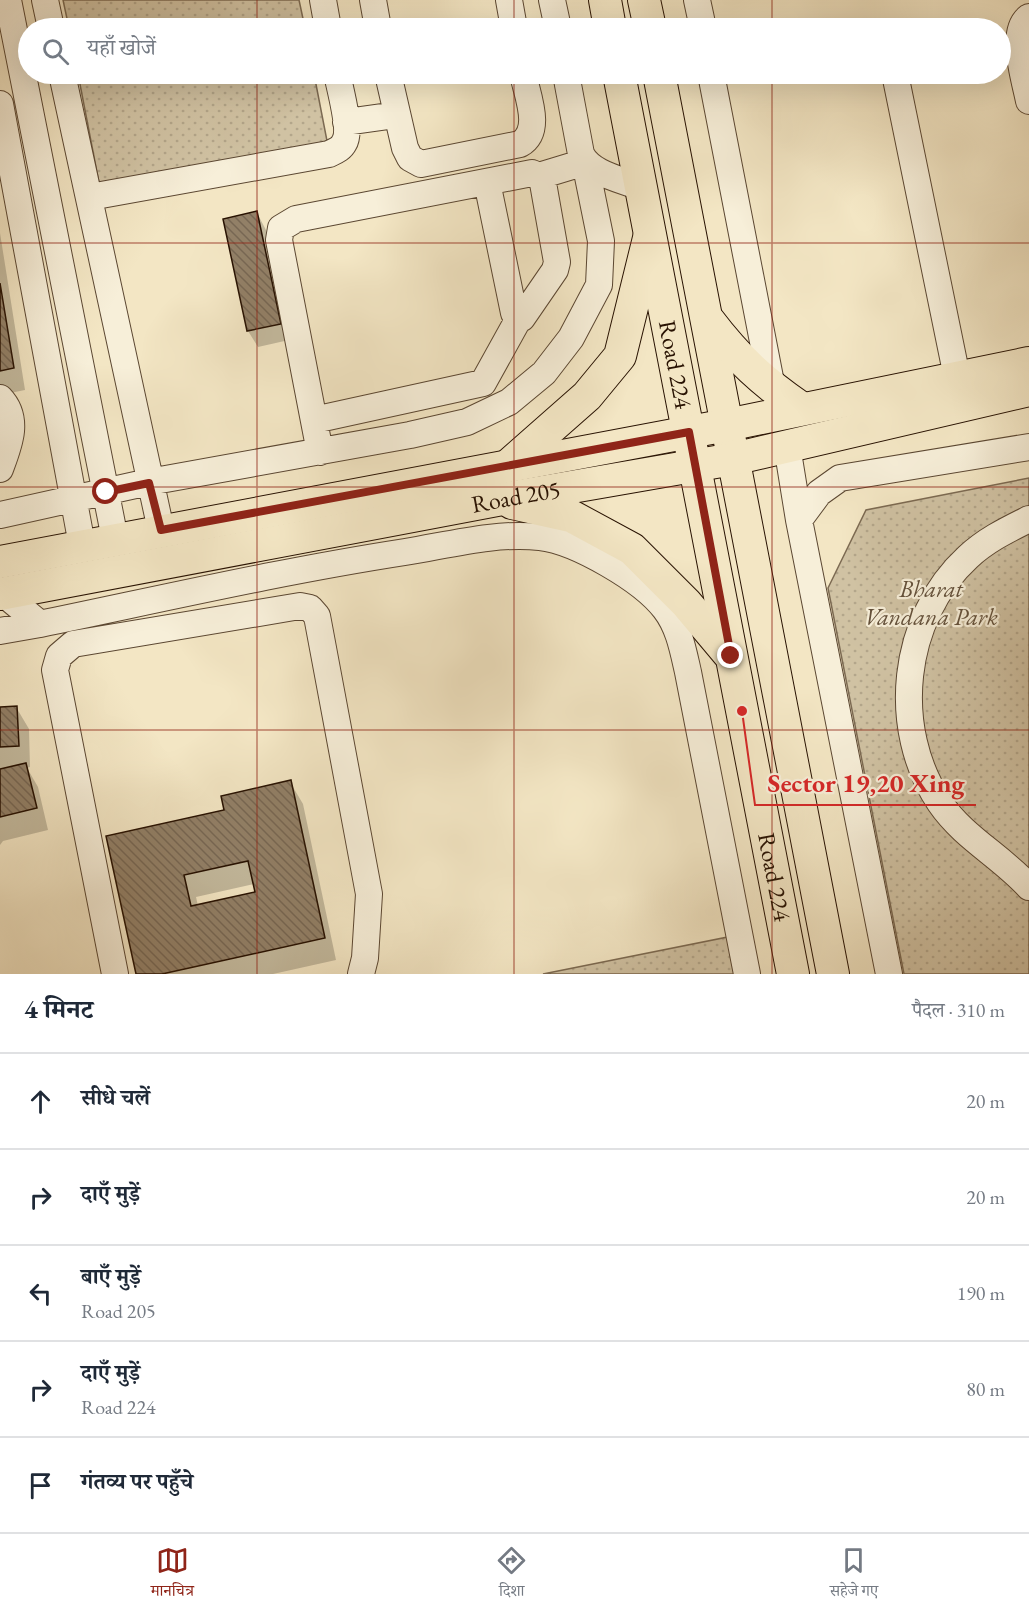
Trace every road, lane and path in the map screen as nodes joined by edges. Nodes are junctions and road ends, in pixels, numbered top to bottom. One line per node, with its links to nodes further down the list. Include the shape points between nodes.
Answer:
1 (8, 0): 19 (street)
2 (45, 0): 11 (street)
3 (323, 0): 12 (street)
4 (373, 0): 13 (street)
5 (509, 0): 14 (street)
6 (552, 0): 15 (street)
7 (605, 0): 16 (main road)
8 (644, 0): 17 (main road)
9 (697, 0): 18 (street)
10 (1029, 17): 30 (street, via 1021,27 1019,39)
11 (49, 18)
12 (326, 18)
13 (376, 18)
14 (512, 18)
15 (556, 18)
16 (608, 18)
17 (648, 18)
18 (701, 18)
19 (18, 50)
20 (25, 84): 60 (street)
21 (64, 84): 39 (street)
22 (339, 84): 33 (street)
23 (390, 84): 32 (street)
24 (525, 84): 32 (street, via 533,129 520,144 421,164 410,158)
25 (568, 84): 35 (street)
26 (621, 84): 38 (main road, Road 224)
27 (661, 84): 41 (main road, Road 224)
28 (713, 84): 45 (street)
29 (898, 84): 44 (street)
30 (1029, 101)
31 (0, 104): 34 (street)
32 (396, 115): 33 (street)
33 (346, 122): 39 (street, via 345,142 329,154)
34 (4, 144): 62 (street)
35 (585, 162): 36 (street); 38 (street); 54 (street, via 601,241 598,285 571,338 544,373 509,402 467,422)
36 (539, 176): 37 (street, via 532,173); 42 (street, via 557,262 527,314)
37 (488, 182): 42 (street, via 514,313); 49 (street, via 296,219 280,228 279,240)
38 (640, 187): 40 (main road, Road 224)
39 (90, 197): 59 (street)
40 (651, 229): 51 (main road, Road 224); 56 (main road, via 620,356 587,396)
41 (705, 315): 45 (main road, via 730,349); 50 (main road, Road 224)
42 (519, 318): 49 (street, via 483,383)
43 (1029, 363): 44 (main road, Road 205)
44 (957, 377): 48 (main road, Road 205)
45 (772, 388): 48 (main road)
46 (1029, 390): 52 (main road, Road 205)
47 (0, 398): 58 (street, via 7,405 13,434)
48 (801, 408): 50 (main road, Road 205)
49 (314, 420): 54 (street)
50 (727, 425): 51 (main road, Road 205); 55 (main road, Road 224)
51 (689, 432): 56 (main road, Road 205); 57 (main road, Road 224)
52 (787, 446): 55 (main road, Road 205); 65 (street)
53 (1029, 447): 65 (street, via 840,478 819,493)
54 (320, 452): 59 (street)
55 (733, 459): 57 (main road, Road 205); 79 (main road, Road 224)
56 (510, 464): 66 (main road, Road 205)
57 (694, 465): 61 (main road, Road 205); 73 (main road, Road 224)
58 (0, 469)
59 (149, 483): 60 (street); 66 (street)
60 (106, 492): 62 (street); 67 (street)
61 (497, 500): 70 (main road, Road 205); 73 (main road, via 571,516 632,549)
62 (74, 501): 63 (street); 68 (street)
63 (0, 515)
64 (1029, 519): 74 (street, via 995,536 967,558 937,594 915,646 909,686 911,735 928,785 958,826)
65 (799, 520): 80 (street)
66 (161, 530): 67 (main road, Road 205)
67 (115, 539): 68 (main road, Road 205)
68 (82, 545): 69 (main road, Road 205)
69 (0, 562)
70 (2, 594): 71 (street)
71 (40, 624): 72 (street); 77 (street, via 310,567 507,536 543,537 615,567 648,591 677,630)
72 (0, 632)
73 (731, 656): 78 (main road, Road 224)
74 (1029, 887)
75 (115, 974): 76 (street, via 56,670 59,656 73,644 300,606 310,608 317,616 369,894)
76 (361, 974)
77 (747, 974)
78 (793, 974)
79 (833, 974)
80 (889, 974)

